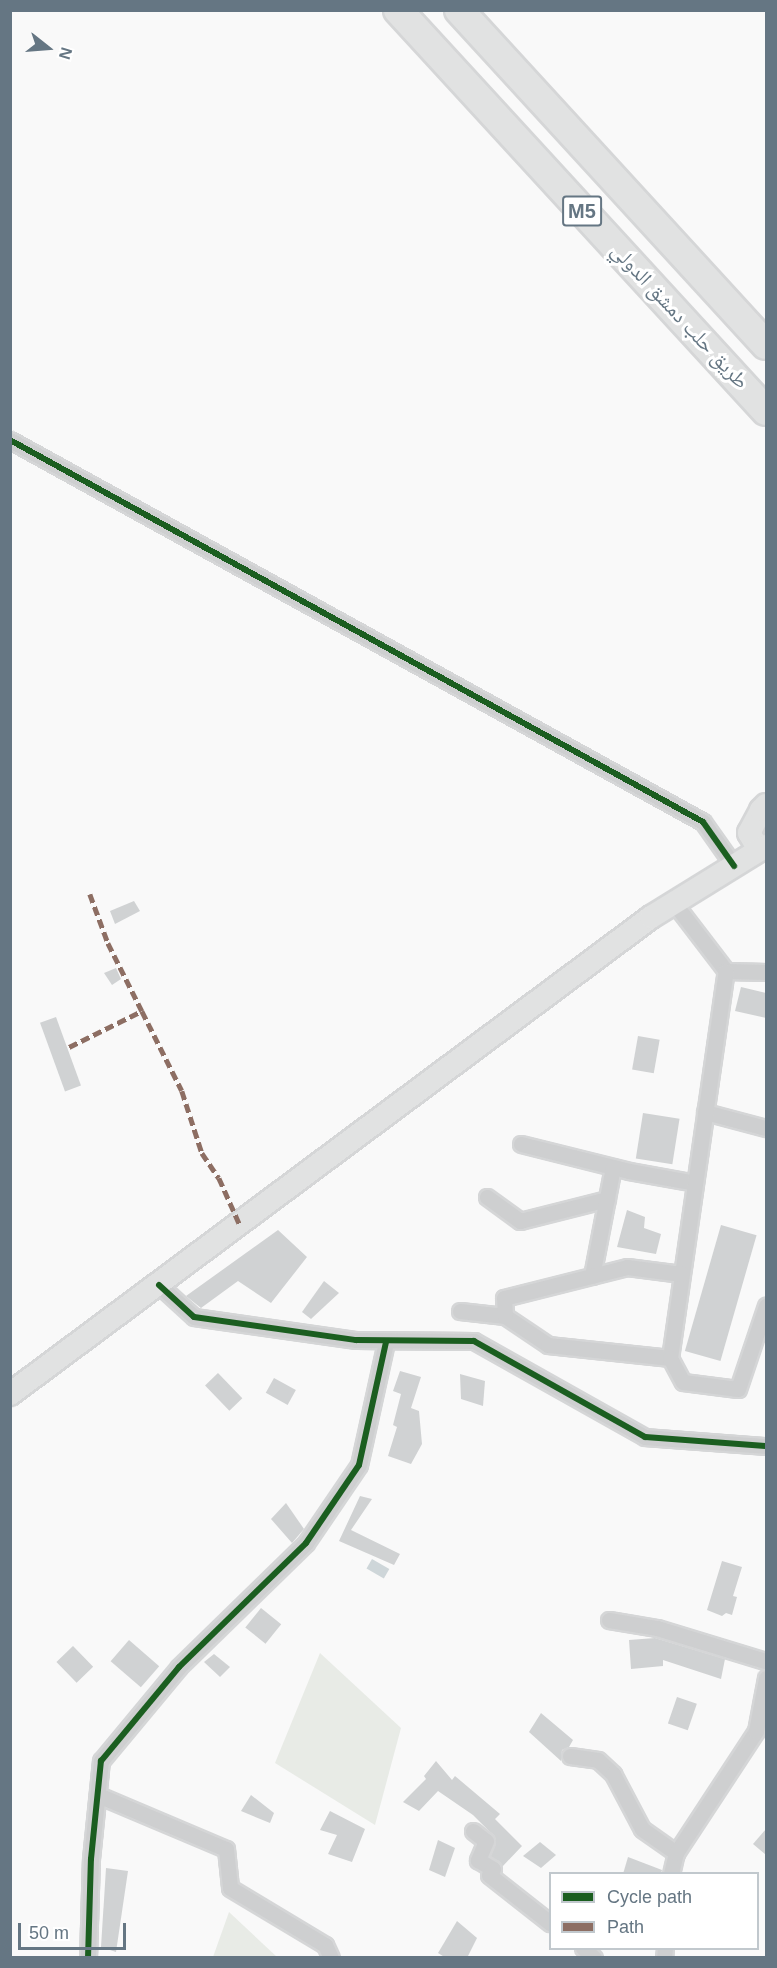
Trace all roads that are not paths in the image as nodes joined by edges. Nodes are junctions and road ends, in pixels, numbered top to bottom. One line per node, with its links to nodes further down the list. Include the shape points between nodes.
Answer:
1 (398, 10): 4 (highway, طريق حلب دمشق الدولي / M5)
2 (459, 10): 3 (highway, طريق حلب دمشق الدولي / M5)
3 (766, 345)
4 (766, 411)
5 (10, 440): 8 (street, via 703,822)
6 (766, 805): 7 (main road, via 749,833)
7 (764, 848): 8 (main road)
8 (734, 866): 9 (main road)
9 (674, 903): 10 (street); 21 (main road)
10 (726, 971): 11 (street); 12 (street)
11 (766, 972)
12 (705, 1112): 13 (street); 16 (street)
13 (766, 1128)
14 (521, 1144): 15 (street)
15 (613, 1167): 16 (street); 18 (street)
16 (695, 1183): 19 (street)
17 (487, 1197): 18 (street, via 520,1221)
18 (607, 1199): 20 (street)
19 (682, 1274): 20 (street, via 627,1267); 26 (street)
20 (592, 1276): 24 (street, via 504,1298)
21 (159, 1285): 25 (street, via 194,1317); 27 (main road)
22 (766, 1306): 26 (street, via 738,1389 683,1382)
23 (460, 1311): 24 (street)
24 (505, 1316): 26 (street, via 548,1345)
25 (386, 1342): 28 (street, via 474,1341 645,1437); 33 (street, via 359,1465 306,1543 179,1667 101,1761)
26 (670, 1358)
27 (10, 1394)
28 (766, 1446)
29 (609, 1620): 30 (street, via 657,1629)
30 (766, 1661)
31 (766, 1678): 35 (street, via 756,1731)
32 (570, 1756): 35 (street, via 597,1760 613,1774 642,1829)
33 (98, 1795): 38 (street, via 91,1859); 39 (street, via 226,1849 230,1888 325,1945)
34 (473, 1831): 37 (street, via 486,1841 478,1860 493,1869 489,1875)
35 (676, 1853): 36 (street)
36 (671, 1872)
37 (549, 1922)
38 (88, 1958)
39 (331, 1958)

